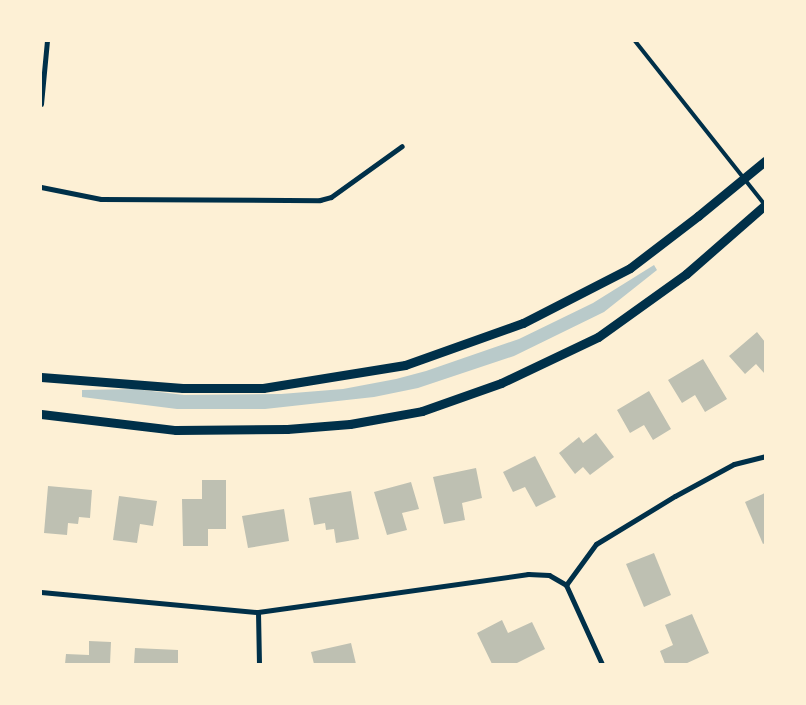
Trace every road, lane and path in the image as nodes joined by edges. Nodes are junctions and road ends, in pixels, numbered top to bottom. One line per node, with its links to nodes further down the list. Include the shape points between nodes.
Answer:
1 (46, 41): 3 (street)
2 (635, 41): 6 (lane)
3 (41, 104)
4 (402, 146): 7 (street, via 332,197 320,200 101,199)
5 (765, 161): 6 (street)
6 (743, 179): 8 (lane); 9 (street, via 630,268 523,323 405,365 263,388 183,388)
7 (41, 187)
8 (765, 205): 10 (street, via 686,274 598,337 501,383 422,411 350,424 287,429 176,430)
9 (41, 377)
10 (41, 414)
11 (765, 456): 12 (street, via 734,464 596,544)
12 (566, 585): 14 (street, via 549,575 528,574); 16 (street)
13 (41, 592): 14 (street)
14 (258, 612): 15 (street)
15 (259, 664)
16 (602, 664)

